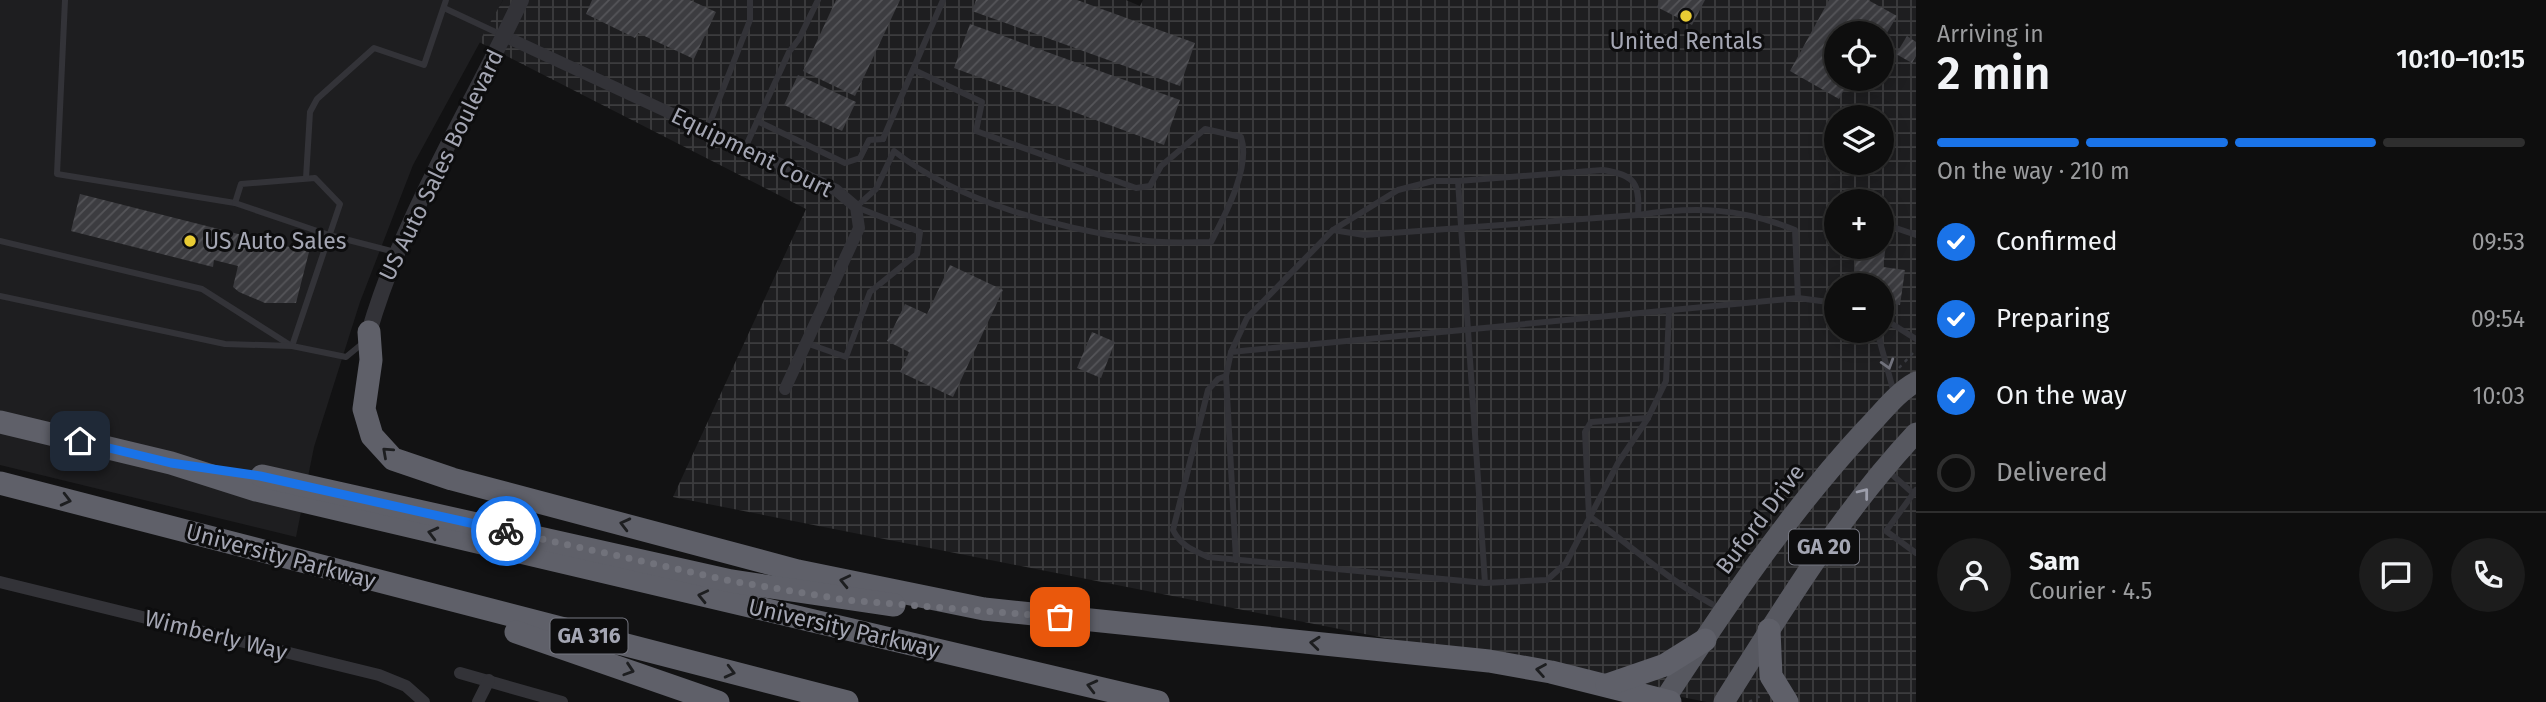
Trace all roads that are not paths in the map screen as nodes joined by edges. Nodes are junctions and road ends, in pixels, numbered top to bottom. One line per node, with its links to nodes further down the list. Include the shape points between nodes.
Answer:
1 (65, 0): 16 (lane, via 57,174)
2 (521, 0): 7 (street, US Auto Sales Boulevard)
3 (750, 0): 10 (lane, via 750,20)
4 (818, 0): 9 (lane)
5 (943, 0): 8 (lane)
6 (445, 4): 7 (lane); 14 (lane, via 424,65 374,48 317,99 310,112)
7 (504, 36): 10 (street, Equipment Court); 25 (street, US Auto Sales Boulevard)
8 (914, 70): 11 (lane); 13 (lane, via 982,103 976,131 1136,188 1150,186 1161,166 1205,129 1241,137 1245,152 1227,212 1211,242 1142,241 1006,210 917,170)
9 (757, 121): 11 (lane, via 845,163 860,158 869,140); 12 (lane)
10 (707, 130): 12 (street, Equipment Court)
11 (883, 139): 13 (lane)
12 (744, 148): 17 (street, Equipment Court, via 836,190)
13 (894, 151): 17 (lane, via 876,189)
14 (306, 178): 16 (lane, via 241,184); 22 (lane, via 315,178 340,204)
15 (1458, 181): 18 (lane, via 1603,170 1621,173 1636,183); 20 (lane); 21 (lane, via 1433,181 1398,190)
16 (235, 203): 22 (lane)
17 (856, 206): 34 (street, Equipment Court, via 859,228); 34 (lane, via 920,232 917,254 870,292 846,357)
18 (1638, 215): 20 (lane); 27 (lane, via 1681,208 1723,209 1761,216 1795,230)
19 (1894, 227): 23 (lane)
20 (1462, 228): 21 (lane, via 1364,235); 31 (lane)
21 (1333, 230): 37 (lane, via 1247,318)
22 (329, 235): 25 (lane); 36 (lane)
23 (1916, 235)
24 (0, 241): 36 (lane, via 202,289)
25 (395, 252): 32 (street, US Auto Sales Boulevard)
26 (0, 296): 36 (lane, via 225,344)
27 (1798, 298): 28 (lane); 29 (lane)
28 (1824, 301)
29 (1669, 312): 31 (lane); 42 (lane, via 1665,382)
30 (1894, 325): 33 (lane)
31 (1469, 331): 37 (lane); 54 (lane)
32 (369, 332): 36 (lane, via 361,348 346,358); 55 (highway, one-way to 32, via 798,571 404,464 378,445 365,418)
33 (1916, 339)
34 (806, 343): 40 (street, Equipment Court)
35 (1881, 343): 41 (lane, one-way to 41)
36 (292, 346)
37 (1231, 352): 38 (lane)
38 (1226, 376): 51 (lane); 51 (lane, via 1208,390 1173,530 1189,549 1208,557)
39 (1916, 382): 41 (highway, Buford Drive / GA 20)
40 (785, 389)
41 (1895, 399): 56 (highway, Buford Drive / GA 20, via 1841,456)
42 (1648, 418): 49 (lane); 49 (lane, via 1591,422 1585,432)
43 (0, 422): 45 (highway, University Parkway)
44 (1916, 433): 46 (highway, GA 20)
45 (171, 463): 55 (highway, via 260,476 731,581 858,601 941,610); 69 (highway, University Parkway, one-way to 45, via 335,510)
46 (1884, 468): 48 (lane); 57 (highway, GA 20, one-way to 46, via 1829,539)
47 (0, 483): 52 (highway, University Parkway / GA 316, one-way to 52)
48 (1915, 493): 50 (lane, via 1886,531)
49 (1589, 516): 54 (lane, via 1566,563 1547,580); 56 (lane, via 1664,574)
50 (1916, 553)
51 (1236, 559): 54 (lane)
52 (332, 571): 67 (highway, one-way to 67); 68 (highway, University Parkway / GA 316, one-way to 68)
53 (0, 582): 64 (street, Wimberly Way, via 379,675 406,686)
54 (1485, 583)
55 (984, 609): 61 (highway, one-way to 55, via 1489,661)
56 (1724, 611): 58 (highway, Buford Drive / GA 20)
57 (1769, 630): 62 (highway, via 1771,676); 70 (highway, GA 20)
58 (1705, 640): 61 (highway, via 1665,665); 63 (highway, Buford Drive / GA 20)
59 (460, 673): 60 (street)
60 (489, 680): 65 (street); 66 (street)
61 (1607, 685): 63 (highway)
62 (1779, 696)
63 (1666, 701)
64 (424, 702)
65 (478, 702)
66 (562, 702)
67 (718, 702)
68 (847, 702)
69 (1158, 702)
70 (1724, 702)

